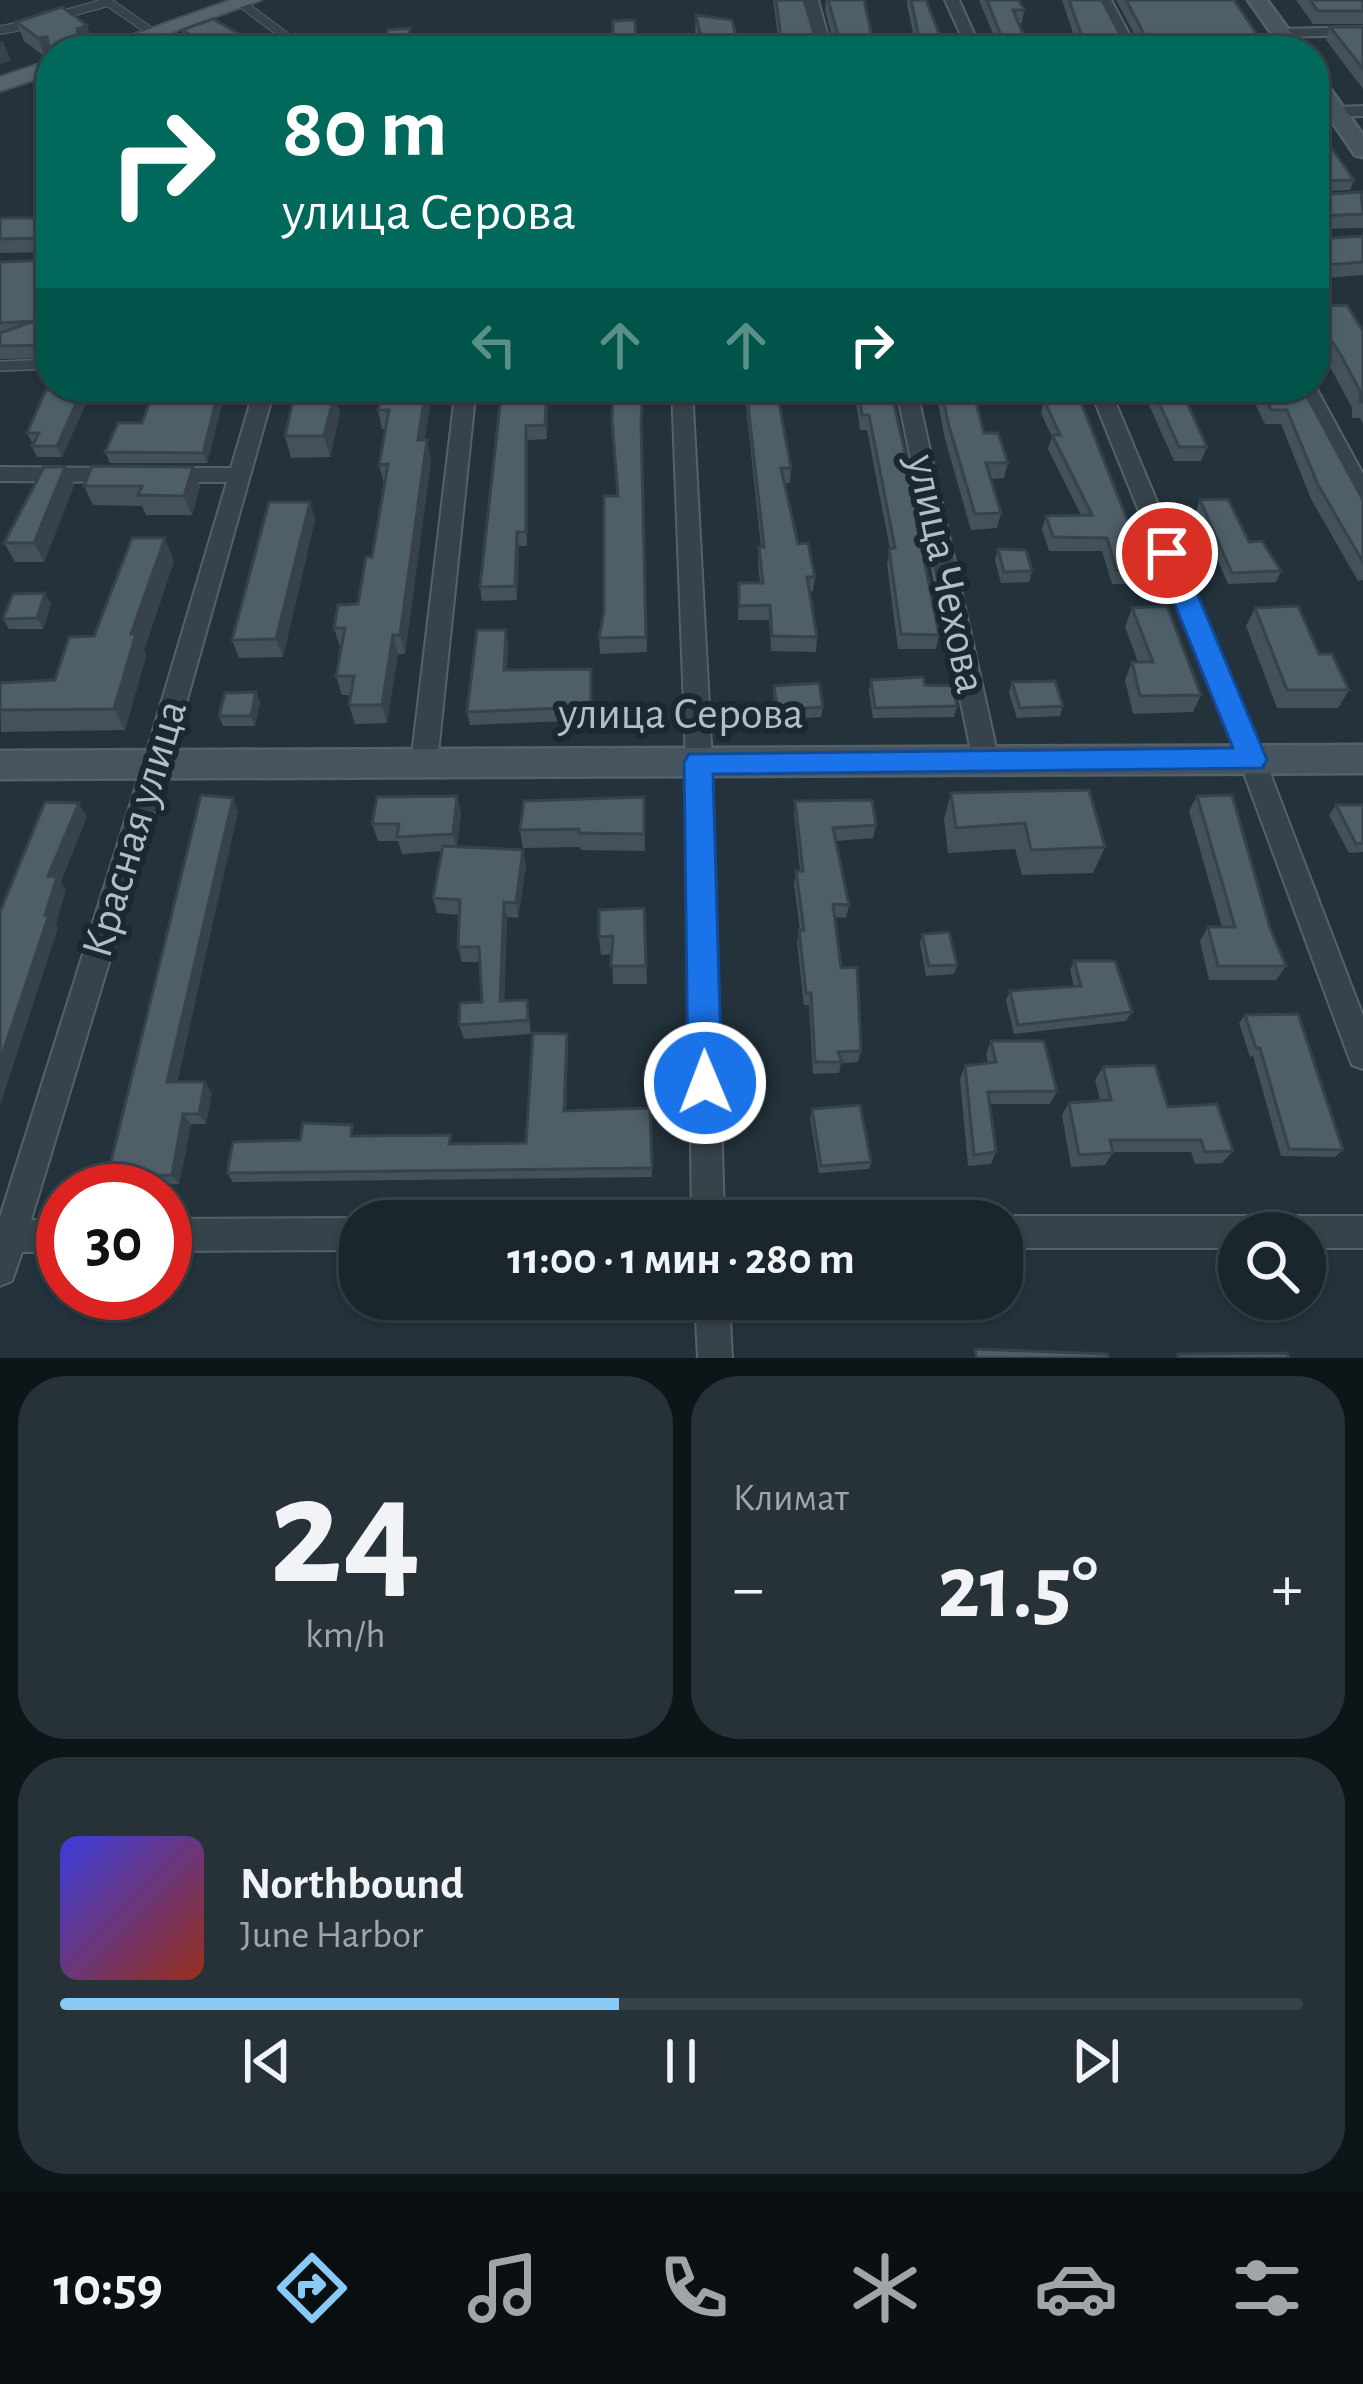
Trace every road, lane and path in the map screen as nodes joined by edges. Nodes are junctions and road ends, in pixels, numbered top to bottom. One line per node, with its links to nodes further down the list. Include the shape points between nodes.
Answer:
1 (811, 0): 12 (street)
2 (952, 0): 13 (street)
3 (1104, 0): 14 (street)
4 (1258, 0): 8 (street)
5 (246, 2): 10 (main road); 11 (lane)
6 (0, 30): 9 (lane, via 108,2)
7 (1363, 31): 8 (street)
8 (1281, 33): 15 (street)
9 (135, 36)
10 (156, 36)
11 (287, 36)
12 (822, 36)
13 (968, 36)
14 (1124, 36)
15 (1283, 36)
16 (36, 72): 17 (main road)
17 (0, 84)
18 (1329, 102): 20 (street)
19 (1363, 111): 20 (street)
20 (1336, 112): 21 (street)
21 (1363, 150)
22 (36, 365): 23 (lane)
23 (0, 366)
24 (260, 402): 31 (street, Красная улица)
25 (464, 402): 37 (street)
26 (683, 402): 36 (street)
27 (909, 402): 35 (street, улица Чехова)
28 (1105, 402): 34 (street)
29 (1314, 402): 32 (street)
30 (0, 474): 31 (street)
31 (238, 475): 38 (street, Красная улица)
32 (1363, 493)
33 (1363, 759): 34 (street, улица Серова)
34 (1252, 760): 35 (street, улица Серова); 40 (street)
35 (986, 761): 36 (street, улица Серова)
36 (699, 762): 37 (street, улица Серова); 41 (street)
37 (424, 763): 38 (street, улица Серова)
38 (156, 764): 39 (street, улица Серова); 47 (street, Красная улица)
39 (0, 765)
40 (1363, 1055)
41 (708, 1200)
42 (1023, 1232): 43 (street)
43 (1363, 1232)
44 (339, 1234): 45 (street)
45 (192, 1235)
46 (36, 1241): 47 (street)
47 (3, 1247)
48 (713, 1320): 49 (street)
49 (715, 1358)

